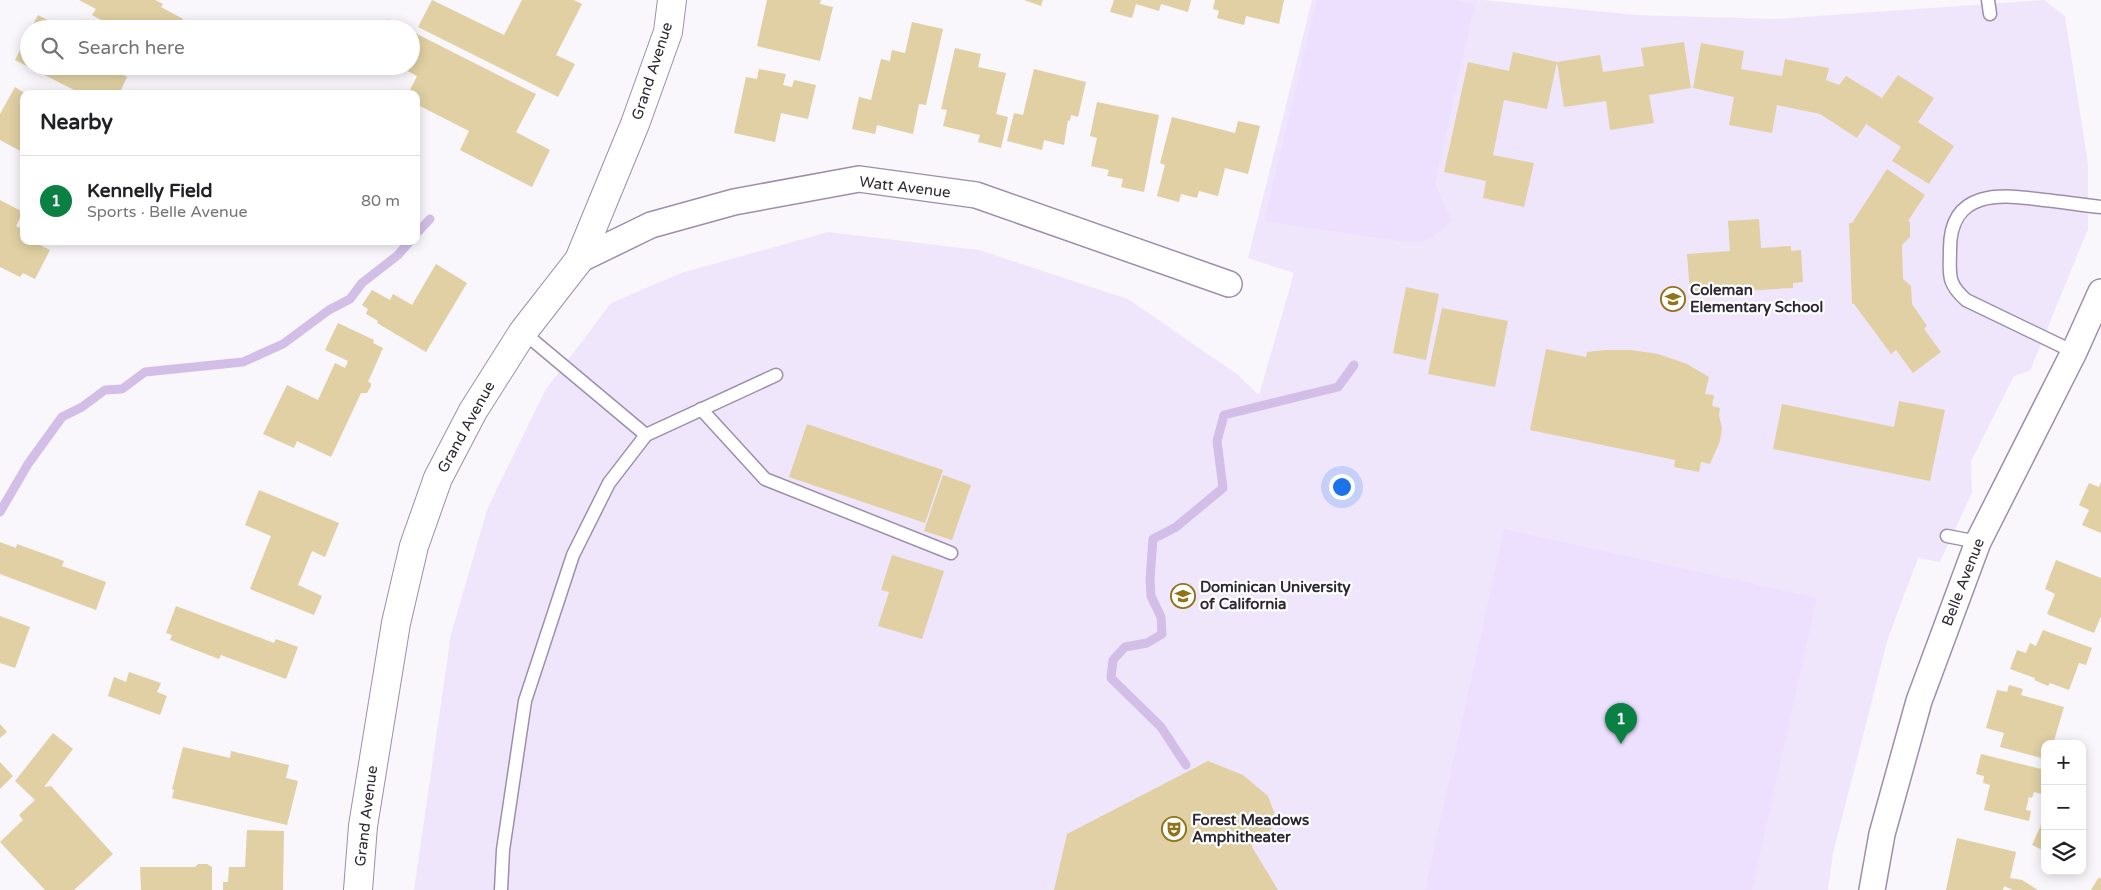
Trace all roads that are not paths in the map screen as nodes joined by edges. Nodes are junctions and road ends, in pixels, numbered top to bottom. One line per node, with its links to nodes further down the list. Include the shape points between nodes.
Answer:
1 (672, 0): 5 (street, Grand Avenue, via 668,32 635,124)
2 (1988, 0): 3 (lane)
3 (1990, 14)
4 (2101, 207): 9 (lane, via 2009,195 1991,196 1960,213 1950,232 1950,278 1955,290 1966,300)
5 (579, 260): 6 (street, Watt Avenue, via 651,225 734,202 859,179 976,195); 8 (street, Grand Avenue)
6 (1230, 284)
7 (2101, 292): 9 (street, Belle Avenue)
8 (522, 332): 12 (lane); 16 (street, Grand Avenue, via 473,411 438,478 414,546 381,709 363,826)
9 (2074, 352): 14 (street, Belle Avenue)
10 (776, 375): 11 (lane)
11 (701, 410): 12 (lane); 15 (lane, via 765,479)
12 (646, 435): 17 (lane, via 608,483 572,555 525,700 503,850)
13 (1947, 536): 14 (lane)
14 (1978, 542): 18 (street, Belle Avenue, via 1918,701 1882,834)
15 (951, 553)
16 (358, 890)
17 (501, 890)
18 (1872, 890)

